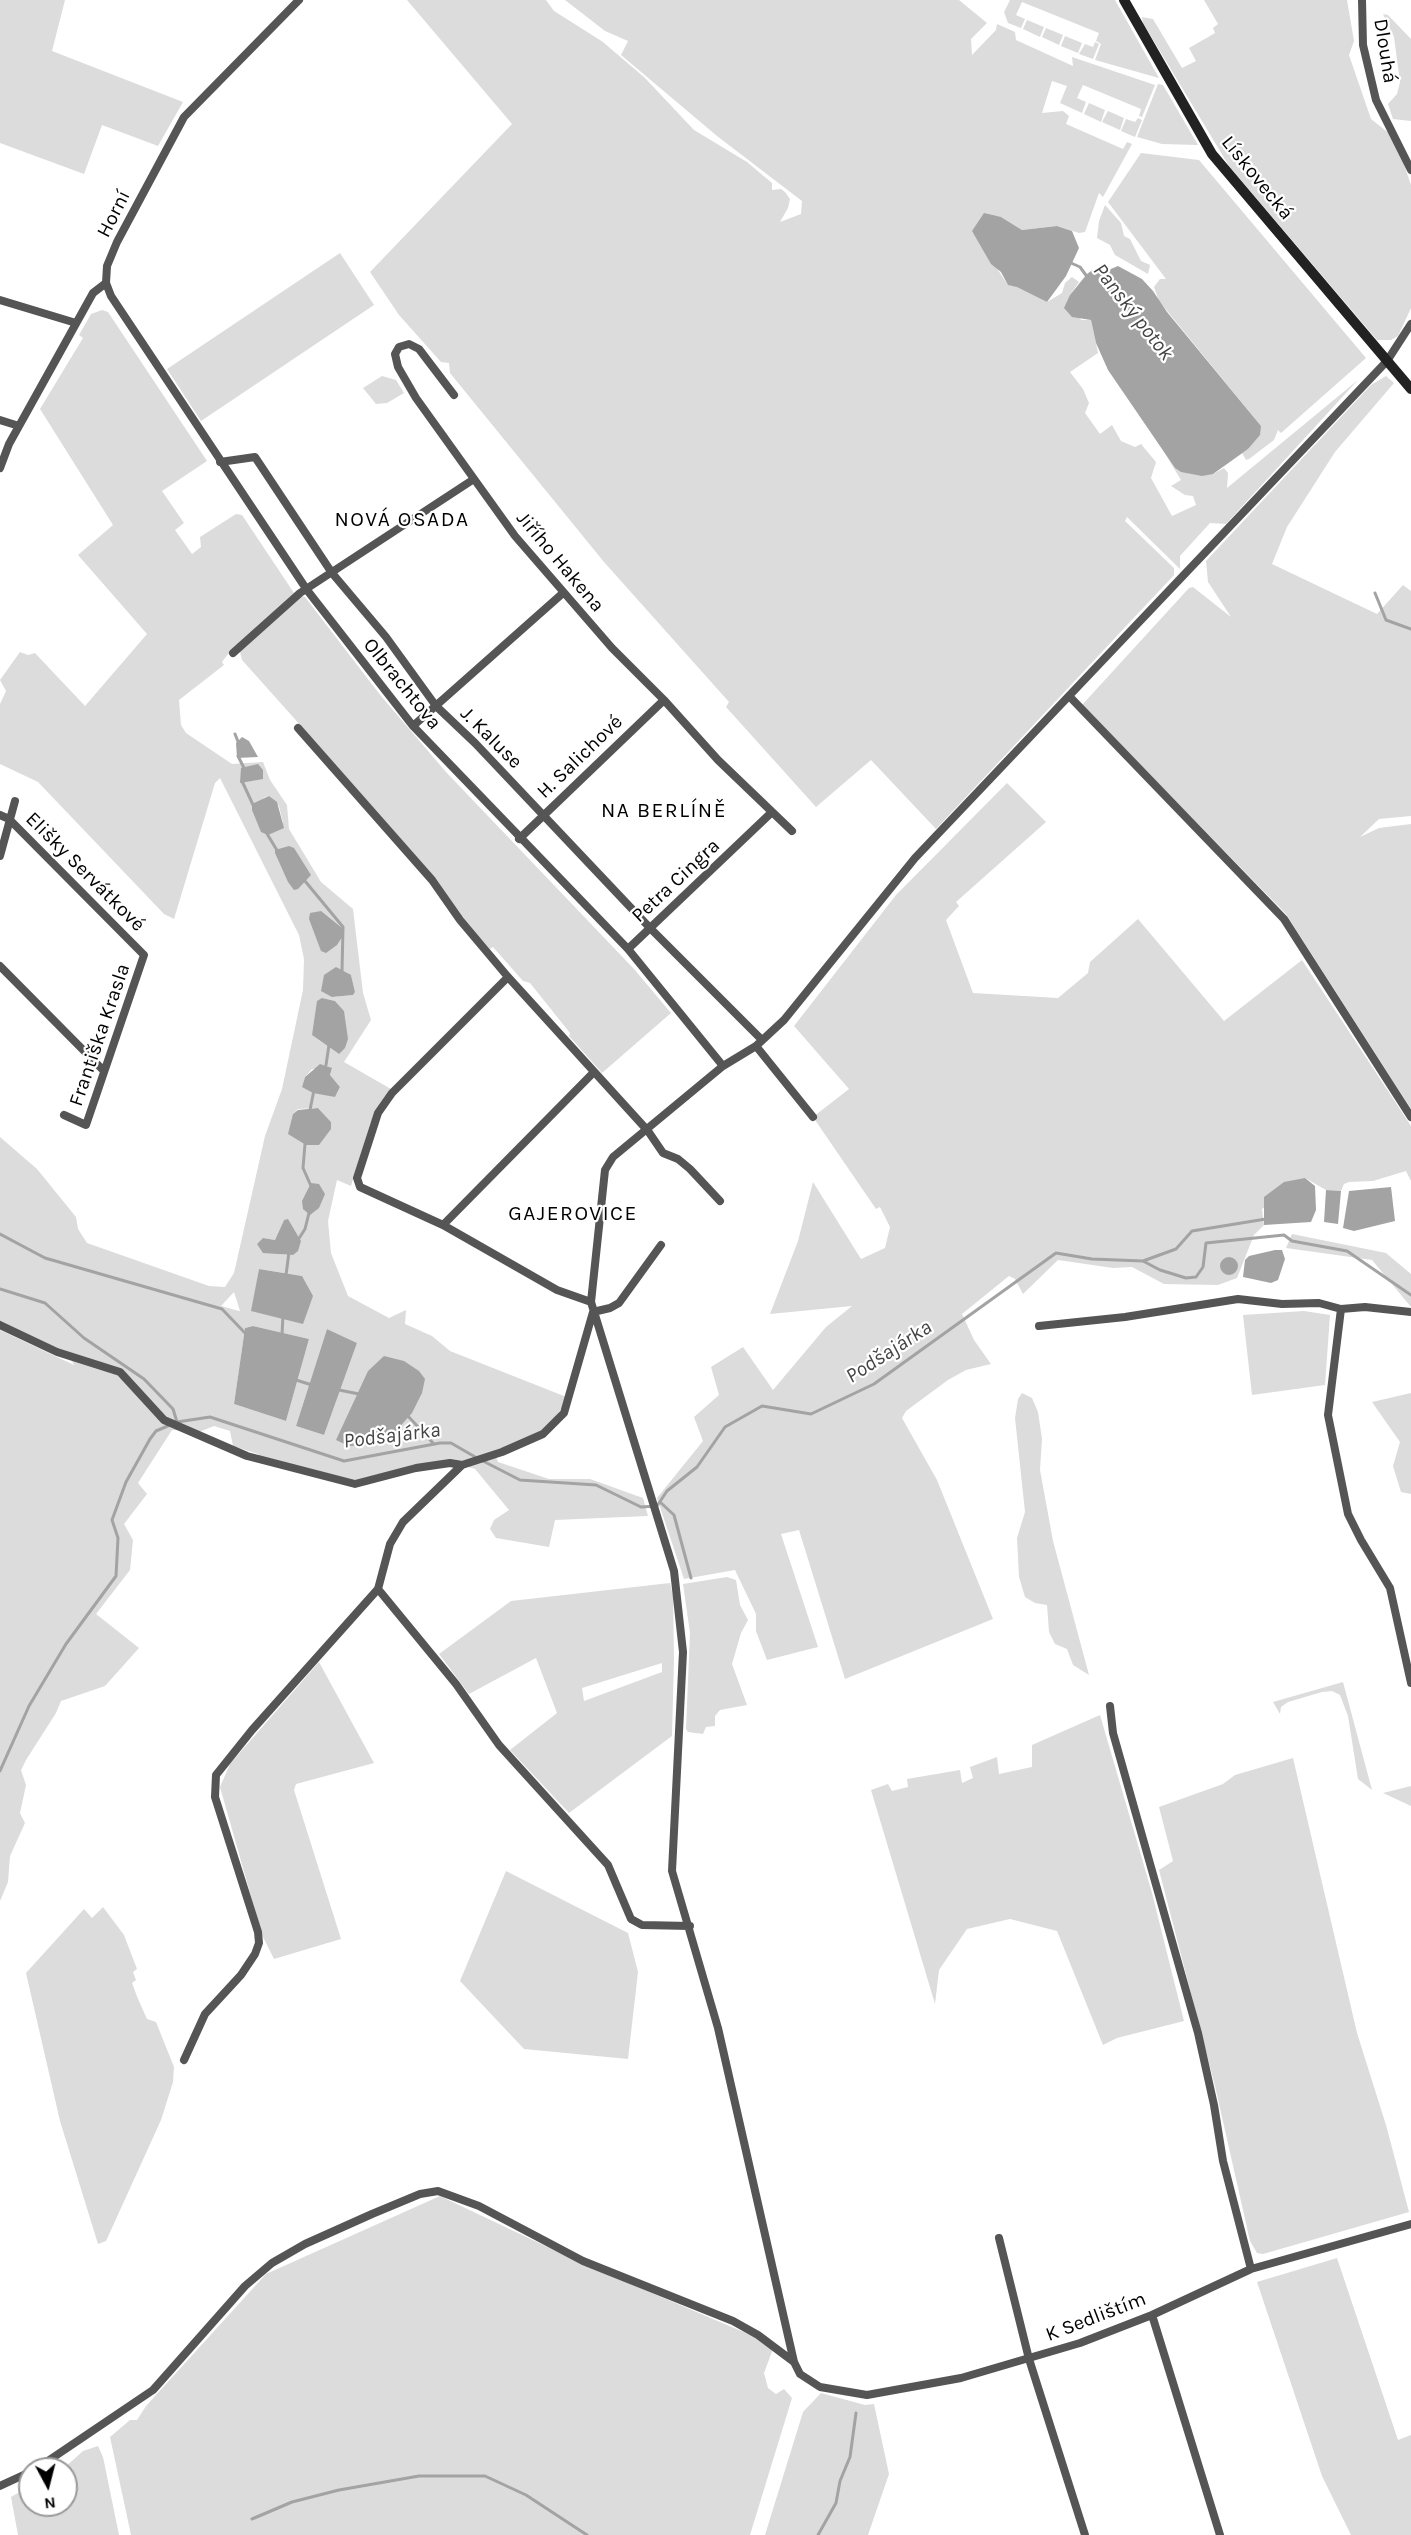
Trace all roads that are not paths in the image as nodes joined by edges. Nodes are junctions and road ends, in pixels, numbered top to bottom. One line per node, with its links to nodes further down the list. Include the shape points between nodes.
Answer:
1 (299, 0): 5 (street, Horní, via 184,117 117,242 107,267)
2 (1124, 0): 9 (main road, Lískovecká, via 1212,154)
3 (1362, 0): 4 (street, Dlouhá, via 1363,45 1376,100)
4 (1411, 170)
5 (106, 283): 7 (street, via 93,293); 14 (street, Olbrachtova, via 120,311)
6 (0, 300): 7 (street)
7 (76, 323): 13 (street)
8 (1411, 324): 9 (street)
9 (1387, 361): 10 (main road, Lískovecká); 21 (street)
10 (1411, 389)
11 (454, 395): 16 (street, Jiřího Hakena, via 419,349 409,344 399,347 395,354 398,367)
12 (0, 420): 13 (street)
13 (19, 426): 15 (street)
14 (220, 462): 17 (street, J. Kaluse, via 255,457); 18 (street, Olbrachtova)
15 (0, 468)
16 (474, 479): 17 (street); 19 (street, Jiřího Hakena)
17 (332, 573): 18 (street); 23 (street, J. Kaluse, via 386,637)
18 (307, 590): 20 (street); 24 (street, Olbrachtova)
19 (563, 593): 22 (street, Jiřího Hakena); 23 (street)
20 (233, 653)
21 (1070, 697): 39 (street, via 915,858 784,1020); 45 (street, via 1284,919)
22 (664, 700): 27 (street, Jiřího Hakena); 29 (street, H. Salichové)
23 (435, 706): 24 (street); 29 (street, J. Kaluse)
24 (413, 726): 32 (street, Olbrachtova)
25 (298, 728): 38 (street, via 432,880)
26 (15, 801): 30 (street)
27 (772, 812): 31 (street, Jiřího Hakena); 34 (street, Petra Cingra)
28 (0, 815): 30 (street, Elišky Servátkové)
29 (543, 816): 32 (street, H. Salichové); 34 (street, J. Kaluse)
30 (9, 819): 33 (street); 36 (street, Elišky Servátkové)
31 (792, 831)
32 (519, 839): 35 (street, Olbrachtova)
33 (0, 856)
34 (650, 928): 35 (street, Petra Cingra); 39 (street, J. Kaluse)
35 (628, 949): 40 (street, Olbrachtova)
36 (144, 955): 41 (street, Františka Krasla)
37 (0, 966): 41 (street)
38 (508, 977): 42 (street); 48 (street, via 392,1093 378,1113 357,1178 360,1187)
39 (759, 1043): 40 (street); 44 (street, J. Kaluse)
40 (723, 1066): 46 (street)
41 (104, 1071): 43 (street, Františka Krasla, via 86,1125)
42 (593, 1073): 46 (street); 48 (street)
43 (64, 1116)
44 (813, 1117)
45 (1411, 1117)
46 (648, 1131): 47 (street, via 663,1153 684,1164); 50 (street, via 613,1157 605,1170)
47 (720, 1202)
48 (443, 1225): 50 (street, via 557,1290)
49 (661, 1245): 52 (street, via 619,1303)
50 (591, 1302): 52 (street)
51 (1341, 1309): 53 (street, via 1365,1307); 55 (street, via 1319,1303 1238,1299); 58 (street, via 1328,1414 1348,1514 1390,1588)
52 (592, 1312): 56 (street, via 564,1413 543,1434); 60 (street, via 674,1570 682,1631 671,1857 675,1885)
53 (1411, 1312)
54 (0, 1325): 56 (street, via 57,1352 120,1372 164,1420 247,1456 355,1484 416,1468 450,1463)
55 (1040, 1326)
56 (462, 1466): 57 (street, via 404,1522 390,1544)
57 (378, 1589): 60 (street, via 456,1684 499,1745 608,1865 631,1919 642,1925); 61 (street, via 216,1775 215,1797 259,1943 241,1974 205,2014)
58 (1411, 1683)
59 (1110, 1706): 64 (street, via 1113,1733 1198,2033 1223,2161)
60 (690, 1926): 67 (street, via 737,2104)
61 (184, 2060)
62 (1411, 2224): 64 (street, K Sedlištím)
63 (999, 2238): 66 (street)
64 (1251, 2269): 65 (street, K Sedlištím)
65 (1152, 2315): 66 (street, K Sedlištím); 72 (street)
66 (1029, 2359): 67 (street, K Sedlištím, via 926,2386 867,2395 834,2392 813,2384 800,2374); 71 (street)
67 (794, 2362): 68 (street, K Sedlištím, via 733,2321 583,2261 479,2206 438,2191 420,2194 372,2214 272,2263 245,2286 153,2391)
68 (54, 2457)
69 (18, 2478): 70 (street)
70 (0, 2486)
71 (1085, 2535)
72 (1220, 2535)

